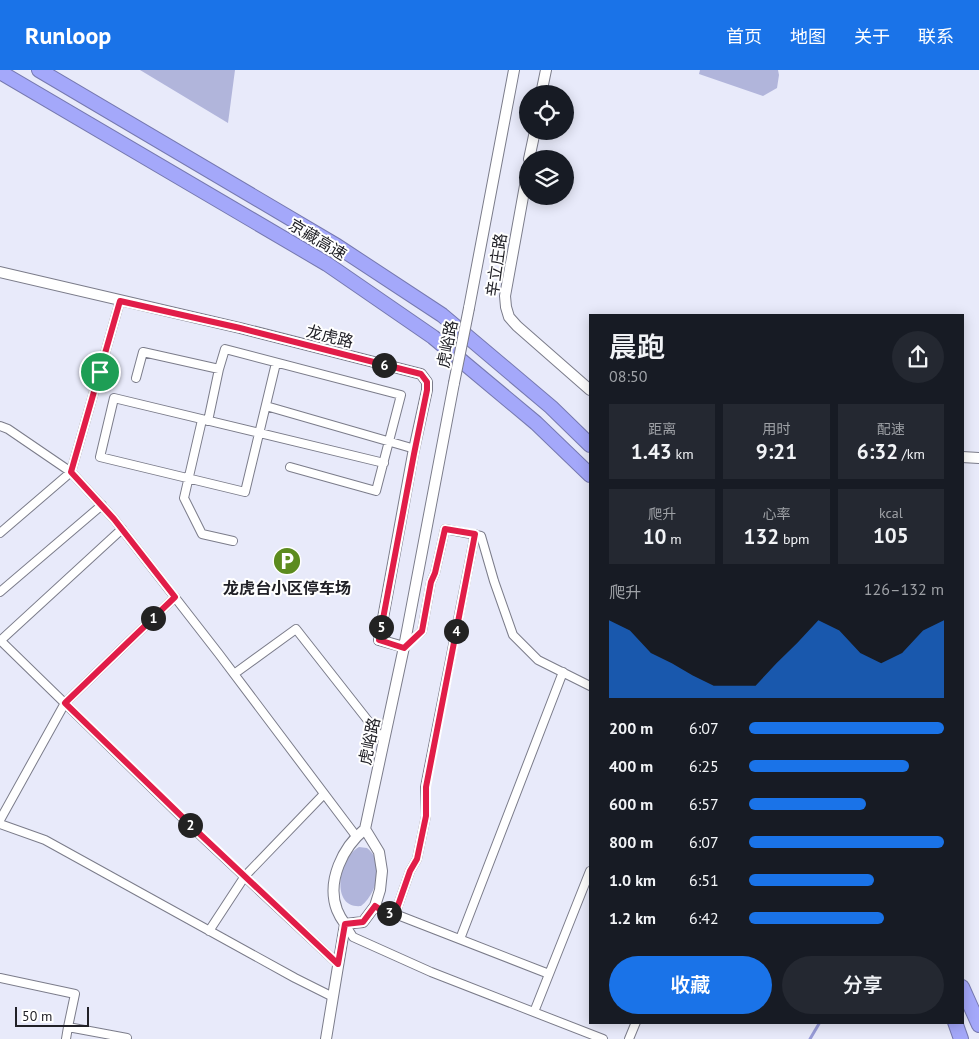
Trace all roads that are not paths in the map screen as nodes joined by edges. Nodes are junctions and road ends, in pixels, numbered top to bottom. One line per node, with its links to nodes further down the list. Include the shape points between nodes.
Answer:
1 (39, 70): 18 (highway, 京藏高速, via 337,246 442,315)
2 (514, 70): 35 (street, 虎峪路, bridge)
3 (546, 70): 5 (street)
4 (0, 72): 25 (highway, 京藏高速, via 327,264 433,337 536,423)
5 (544, 85)
6 (521, 205): 12 (street, 辛立庄路, via 507,279 509,317)
7 (0, 274): 8 (street, 龙虎路)
8 (120, 301): 19 (street, 龙虎路, via 421,374 427,382 427,390); 24 (street)
9 (276, 363): 10 (street, via 225,349); 13 (street); 17 (street, via 401,395)
10 (219, 369): 11 (street, via 143,352); 14 (street)
11 (136, 378)
12 (589, 389)
13 (266, 406): 16 (street); 17 (street)
14 (205, 420): 16 (street); 26 (street); 26 (street, via 114,398 100,457)
15 (0, 426): 24 (street)
16 (259, 433): 22 (street); 26 (street, via 244,492)
17 (389, 441): 19 (street); 22 (street)
18 (589, 444)
19 (415, 449): 35 (street, 龙虎路, via 379,640)
20 (964, 457): 21 (street)
21 (979, 458)
22 (384, 463): 23 (street, via 376,491)
23 (290, 467)
24 (71, 472): 27 (street); 29 (street)
25 (589, 474)
26 (188, 478): 31 (street, via 184,498 202,534)
27 (102, 505): 28 (street); 32 (street)
28 (122, 529): 33 (street); 34 (street)
29 (0, 533)
30 (475, 534): 35 (street, via 445,529 422,631); 36 (street, via 483,541 513,635 538,660); 48 (street, via 426,787 426,816 417,859)
31 (233, 542)
32 (0, 592)
33 (175, 597): 37 (street); 39 (street)
34 (0, 640): 39 (street)
35 (404, 648): 40 (street, 虎峪路)
36 (563, 672): 38 (street); 51 (street)
37 (234, 674): 40 (street, via 296,629); 41 (street)
38 (589, 685)
39 (65, 703): 42 (street); 46 (street)
40 (384, 742): 43 (street, 虎峪路)
41 (324, 794): 44 (street); 46 (street)
42 (0, 822): 50 (street, via 45,840)
43 (366, 829): 44 (street); 47 (street, via 379,852 382,871)
44 (356, 836): 49 (street, via 340,861 335,876 336,910)
45 (589, 874): 53 (street)
46 (245, 876): 50 (street); 52 (street)
47 (375, 906): 48 (street); 49 (street, via 363,922)
48 (395, 914): 51 (street)
49 (345, 924): 52 (street); 57 (street, via 353,937)
50 (209, 931): 56 (street)
51 (460, 939): 53 (street)
52 (338, 964): 56 (street)
53 (549, 974): 57 (street)
54 (0, 978): 61 (street, via 75,994)
55 (964, 991): 60 (highway)
56 (333, 997): 64 (street)
57 (534, 1012): 65 (street)
58 (635, 1024): 66 (street)
59 (956, 1024): 67 (highway)
60 (979, 1025)
61 (68, 1027): 62 (street); 63 (street)
62 (127, 1038)
63 (66, 1039)
64 (326, 1039)
65 (603, 1039)
66 (630, 1039)
67 (962, 1039)

